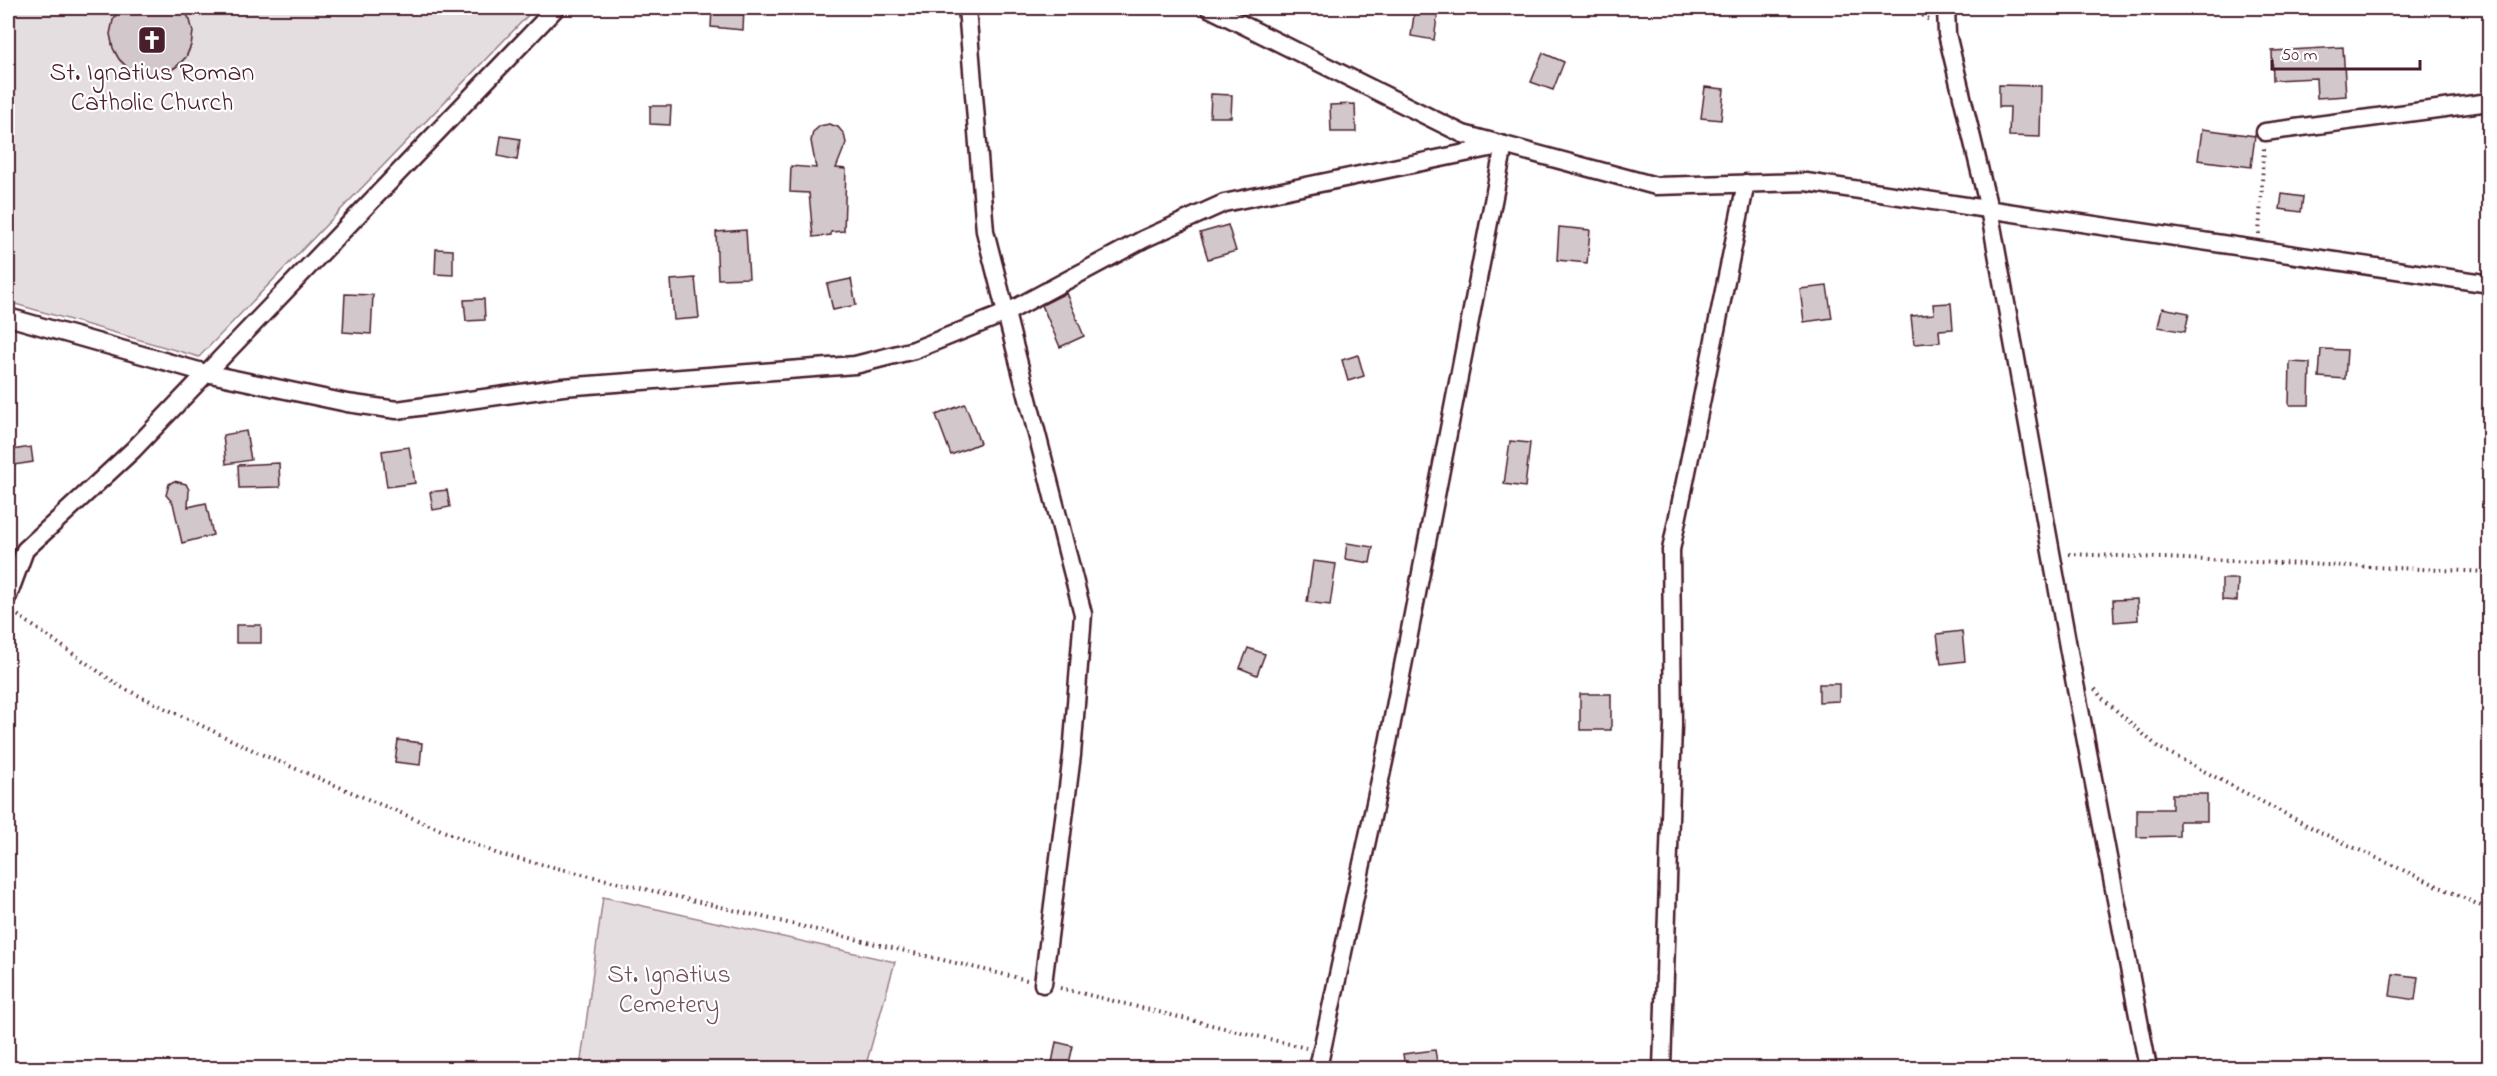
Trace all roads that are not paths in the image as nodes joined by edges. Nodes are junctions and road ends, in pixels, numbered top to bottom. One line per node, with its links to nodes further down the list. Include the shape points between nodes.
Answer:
1 (556, 8): 13 (street)
2 (967, 8): 11 (street, via 985,231)
3 (1209, 8): 7 (street, via 1463,134)
4 (1946, 8): 9 (street, via 1947,34)
5 (2482, 103): 6 (street)
6 (2265, 132)
7 (1504, 145): 8 (street, via 1656,186); 11 (street, via 1224,203 1144,239); 16 (street, via 1390,731)
8 (1746, 183): 9 (street, via 1806,182); 17 (street, via 1671,550 1673,725)
9 (1989, 209): 10 (street); 18 (street)
10 (2490, 284)
11 (1006, 313): 13 (street, via 914,351 855,365 563,387 397,410); 15 (street, via 1083,614 1072,755)
12 (8, 317): 13 (street)
13 (206, 374): 14 (street, via 133,450 25,550)
14 (8, 596)
15 (1042, 984)
16 (1320, 1060)
17 (1662, 1068)
18 (2148, 1068)

